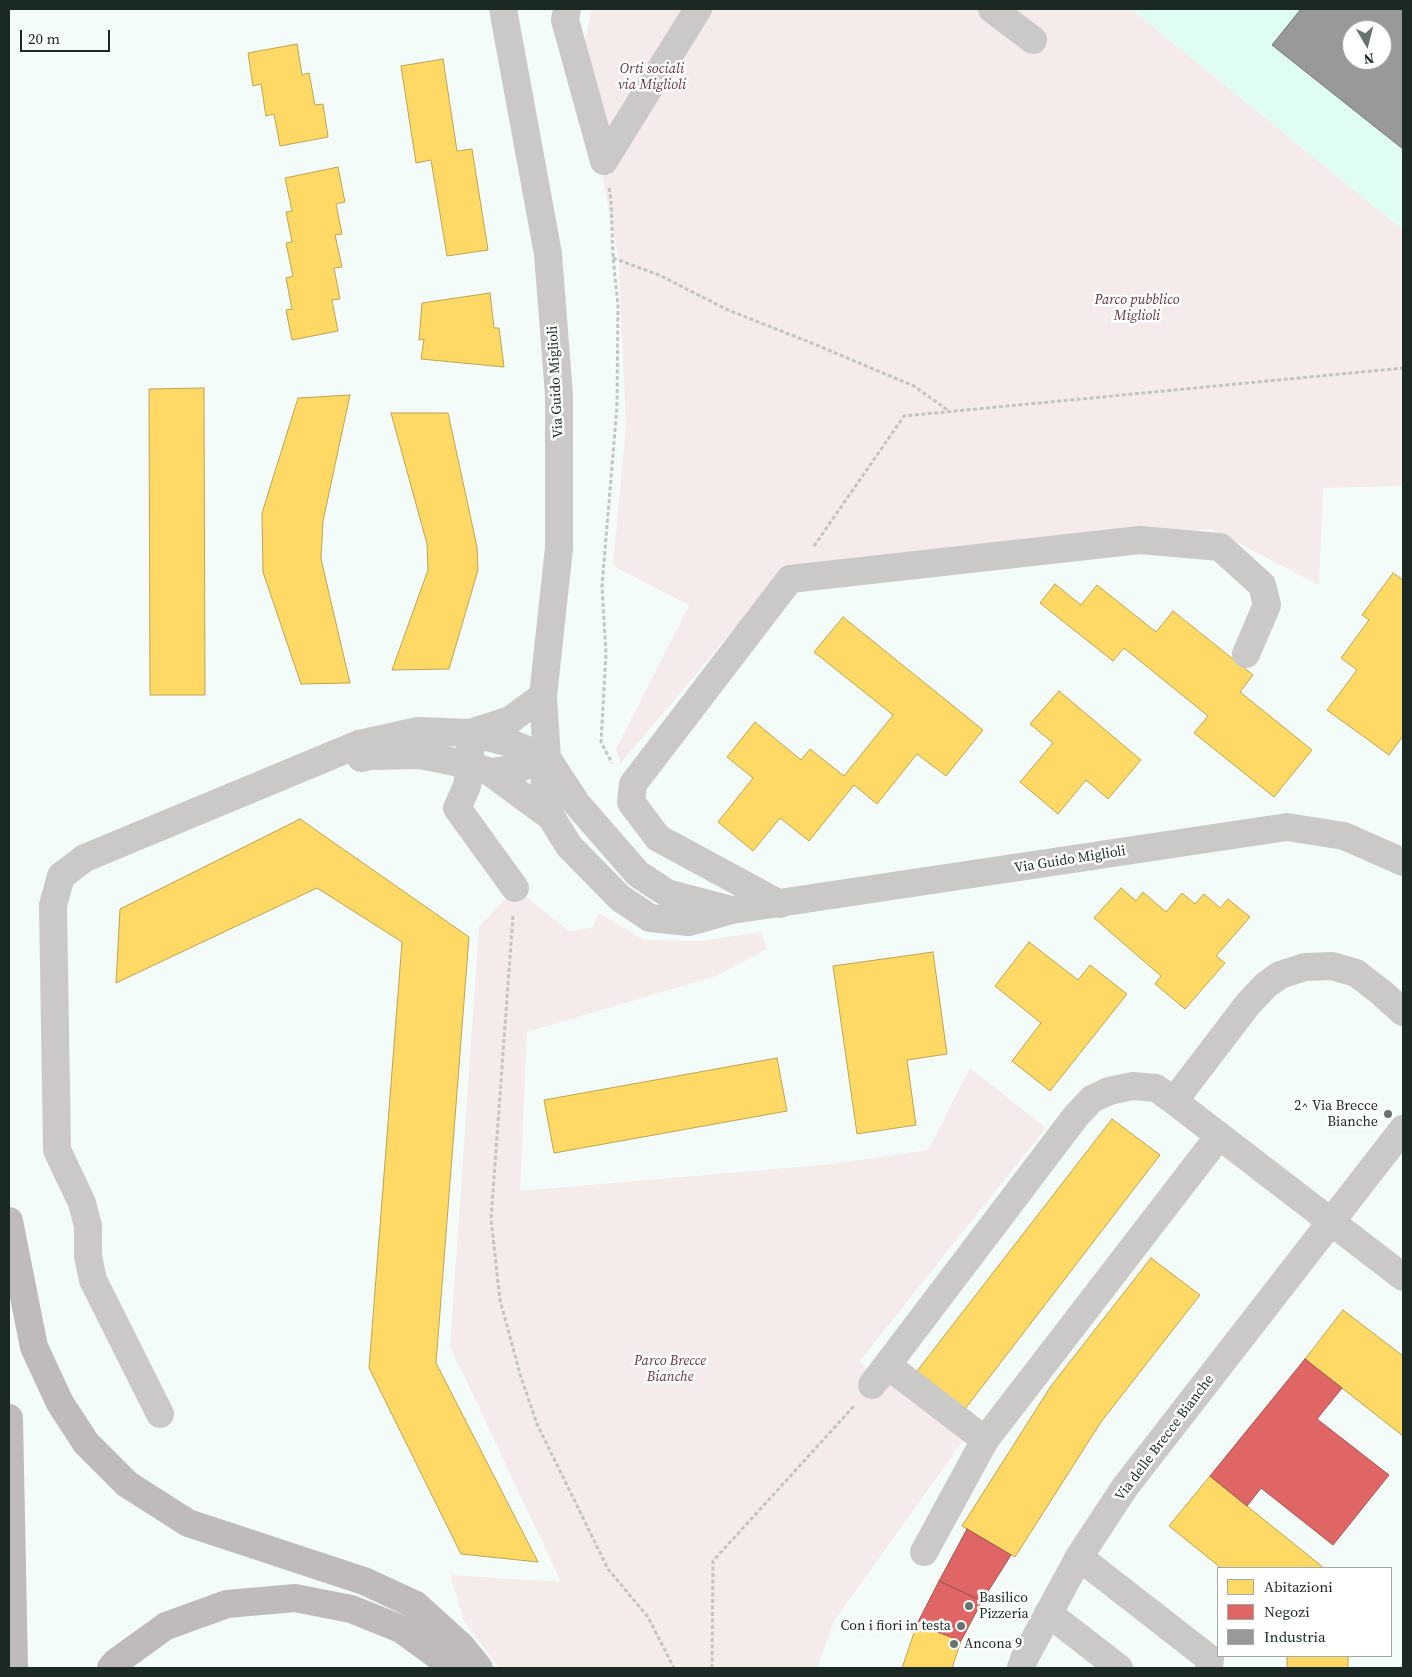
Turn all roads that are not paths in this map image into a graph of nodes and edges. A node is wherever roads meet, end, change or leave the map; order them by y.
1 (503, 9) edge
2 (567, 9) edge
3 (698, 9) edge
4 (992, 9) edge
5 (1033, 40) dead end
6 (1246, 654) dead end
7 (543, 696) junction
8 (470, 732) junction
9 (547, 758) junction
10 (480, 769) junction
11 (294, 772) junction
12 (551, 817) junction
13 (1403, 862) edge
14 (515, 888) road end
15 (780, 904) junction
16 (732, 910) junction
17 (1403, 1012) edge
18 (1174, 1101) junction
19 (1403, 1129) edge
20 (1219, 1136) junction
21 (9, 1221) edge
22 (1332, 1222) junction
23 (1403, 1277) edge
24 (160, 1414) dead end
25 (9, 1418) edge
26 (985, 1440) junction
27 (924, 1552) dead end
28 (1079, 1557) junction
29 (1048, 1613) junction
30 (401, 1629) junction
31 (14, 1668) edge
32 (111, 1668) edge
33 (427, 1668) edge
34 (449, 1668) edge
35 (479, 1668) edge
36 (1021, 1668) edge
37 (1119, 1668) edge
38 (1209, 1668) edge

1 - 7 street, Via Guido Miglioli
2 - 3 street
4 - 5 street
6 - 15 street
7 - 8 street
7 - 9 street, Via Guido Miglioli
8 - 9 street
8 - 10 street
8 - 11 street
9 - 10 street
9 - 12 street, Via Guido Miglioli
9 - 16 street, Via Guido Miglioli
10 - 11 street
10 - 12 street
10 - 14 street
11 - 24 street
12 - 16 street, Via Guido Miglioli
13 - 15 street, Via Guido Miglioli
15 - 16 street, Via Guido Miglioli
17 - 18 street
18 - 20 street
18 - 26 street
19 - 22 street, Via delle Brecce Bianche
20 - 22 street
20 - 26 street
21 - 35 highway
22 - 23 street
22 - 28 street, Via delle Brecce Bianche
25 - 31 highway
26 - 27 street
28 - 29 street, Via delle Brecce Bianche
28 - 38 street
29 - 36 street, Via delle Brecce Bianche
29 - 37 street
30 - 32 highway
30 - 33 highway
30 - 34 highway

